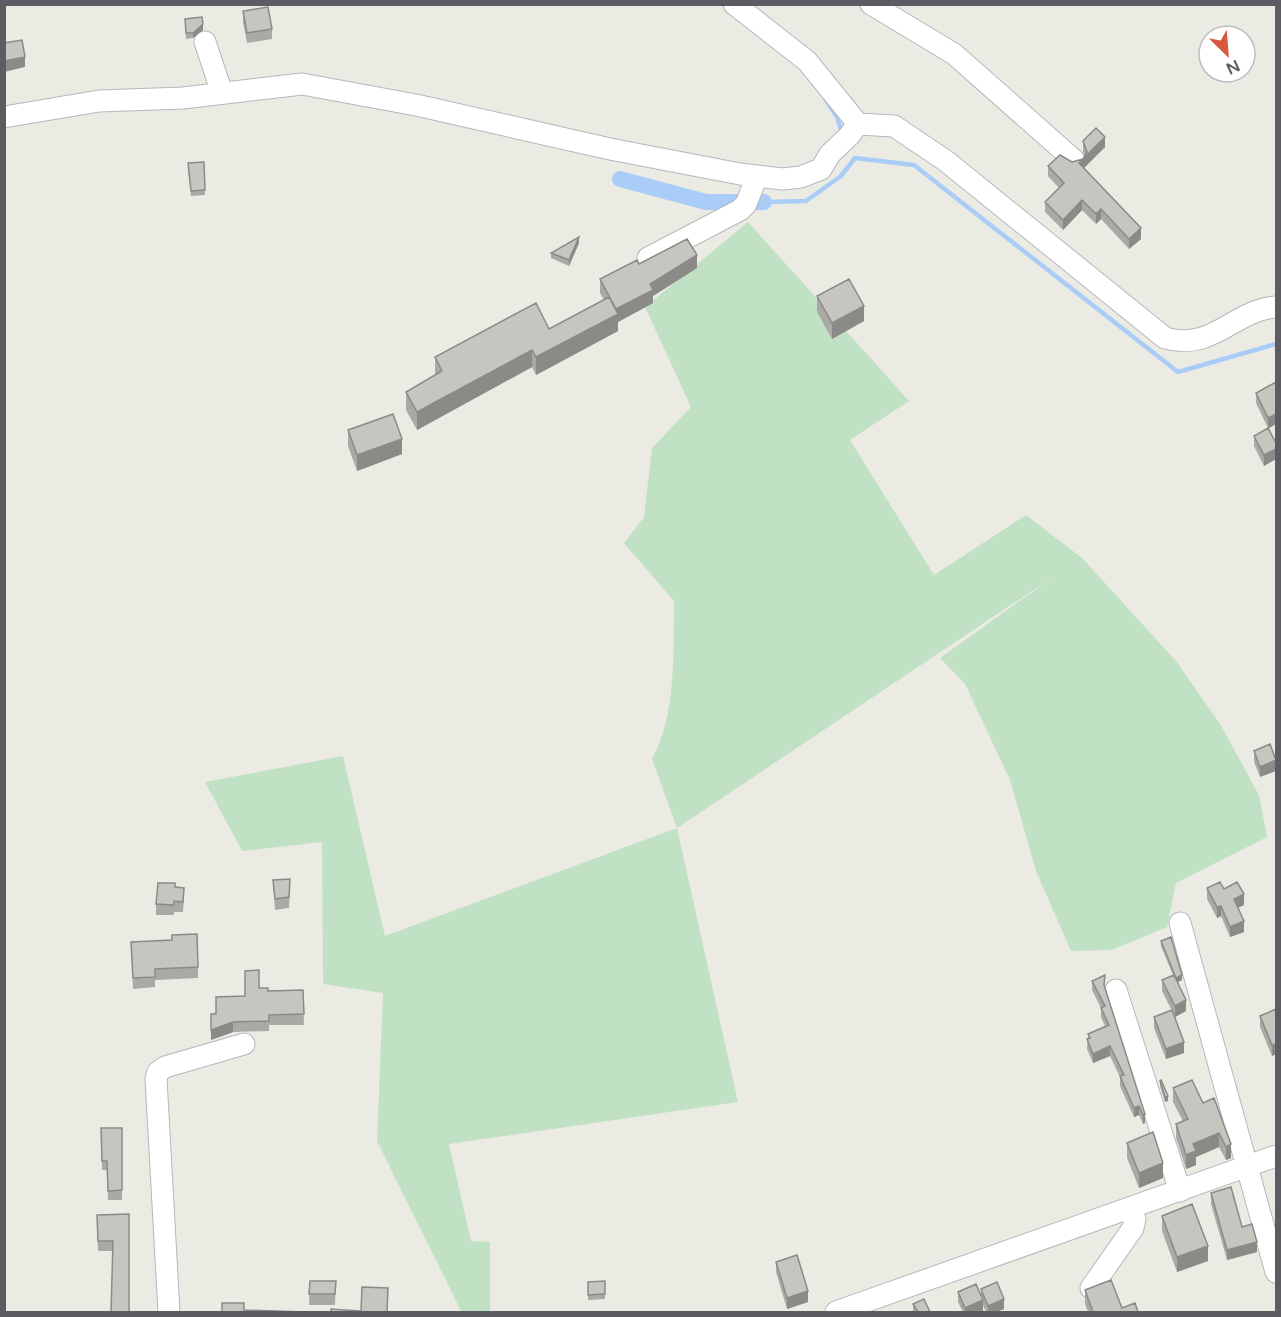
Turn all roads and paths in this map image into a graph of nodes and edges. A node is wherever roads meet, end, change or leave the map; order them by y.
1 (734, 4) edge
2 (871, 4) edge
3 (205, 42) dead end
4 (222, 93) junction
5 (4, 117) edge
6 (854, 130) junction
7 (1074, 160) edge
8 (756, 179) junction
9 (648, 258) edge
10 (1276, 307) edge
11 (1179, 923) dead end
12 (1116, 990) dead end
13 (244, 1044) dead end
14 (1276, 1156) edge
15 (1246, 1166) junction
16 (1180, 1191) junction
17 (1130, 1209) junction
18 (1276, 1272) edge
19 (1091, 1288) edge
20 (169, 1312) edge
21 (836, 1312) edge

1 - 6 street
2 - 7 street
3 - 4 street
4 - 5 street
4 - 8 street
6 - 8 street
6 - 10 street
8 - 9 street
11 - 15 street
12 - 16 street
13 - 20 street
14 - 15 street
15 - 16 street
15 - 18 street
16 - 17 street
17 - 19 street
17 - 21 street

